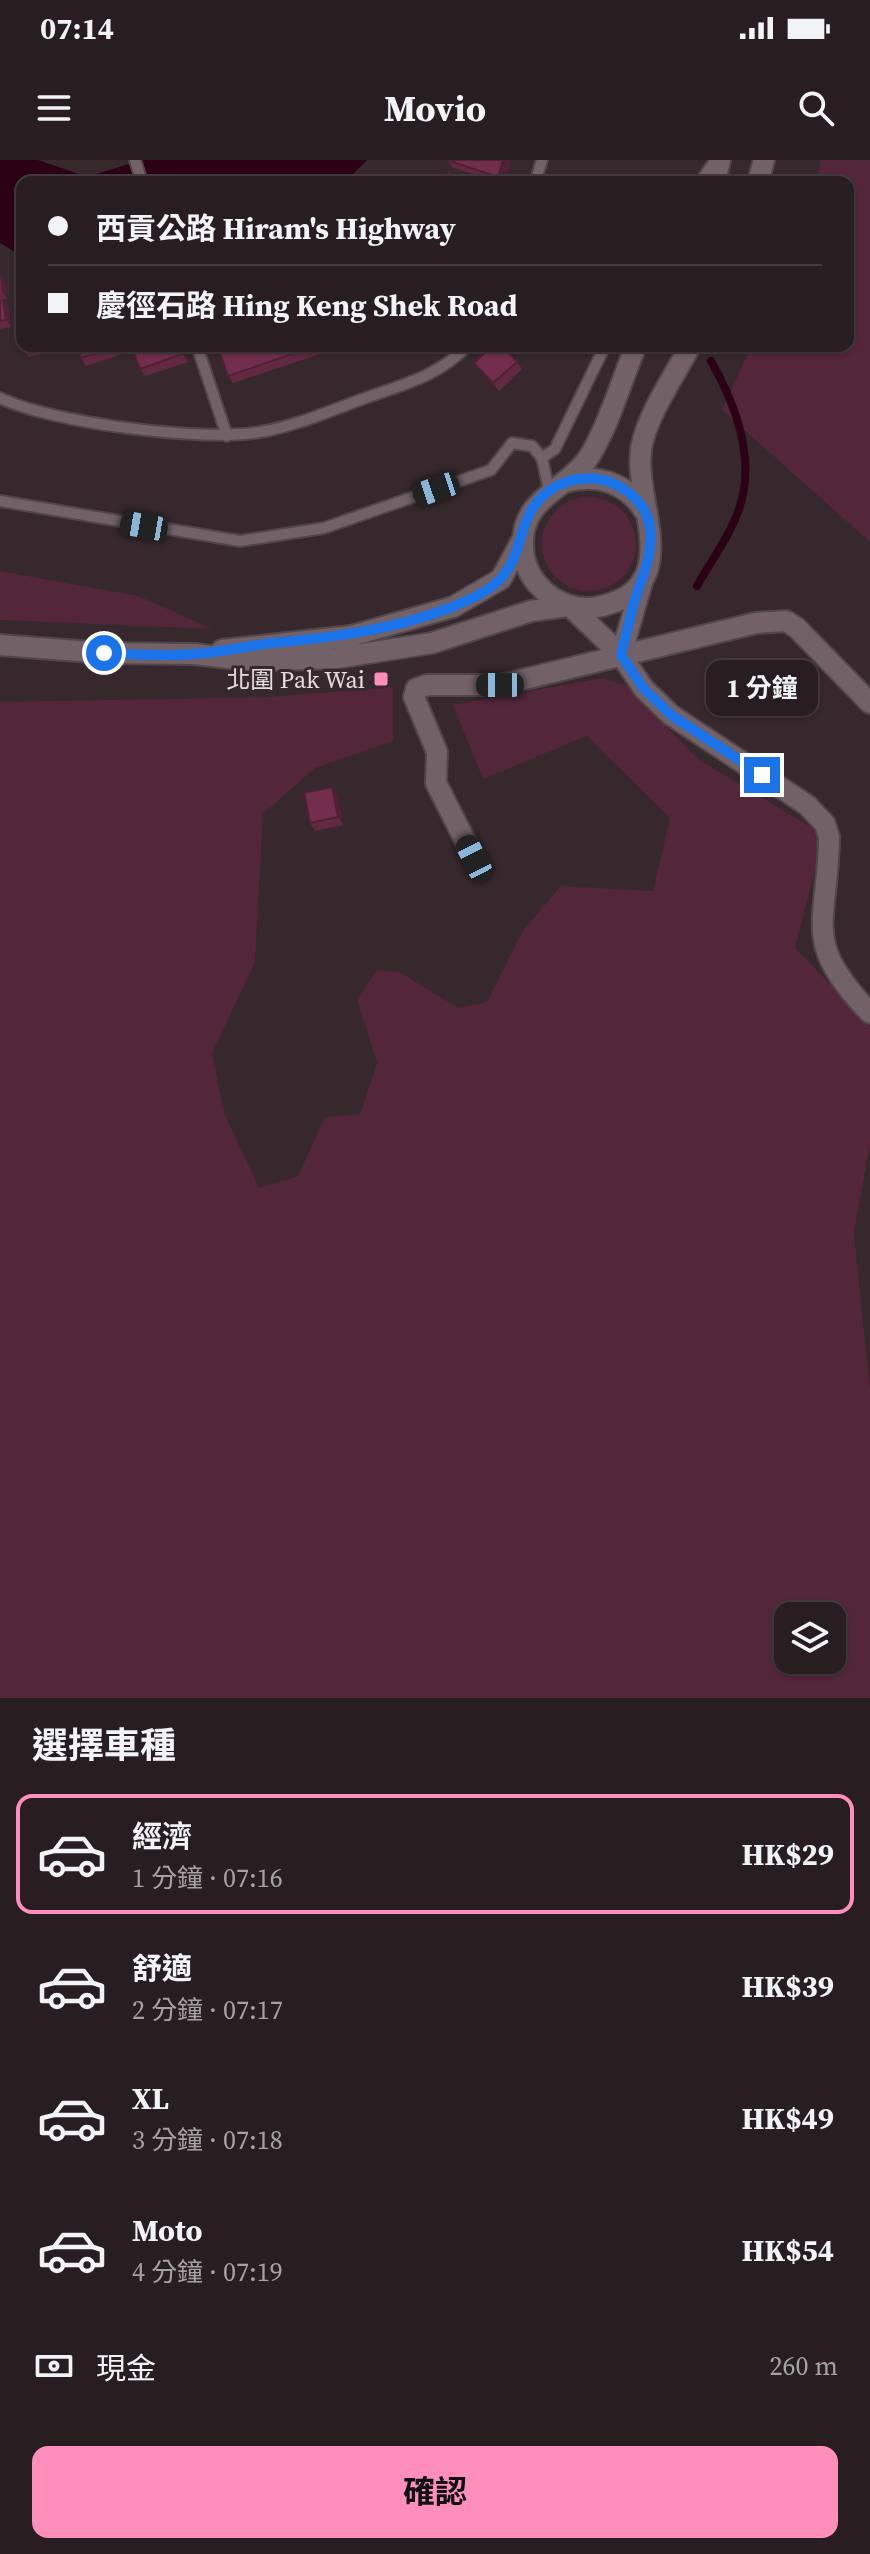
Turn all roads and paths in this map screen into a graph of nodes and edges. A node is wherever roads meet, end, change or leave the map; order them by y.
1 (718, 160) edge
2 (705, 176) edge
3 (199, 352) edge
4 (460, 352) edge
5 (602, 352) edge
6 (634, 352) edge
7 (687, 352) edge
8 (0, 398) edge
9 (227, 436) junction
10 (542, 458) junction
11 (555, 487) junction
12 (0, 501) edge
13 (648, 517) junction
14 (522, 540) junction
15 (645, 574) junction
16 (570, 606) junction
17 (0, 645) edge
18 (194, 654) junction
19 (621, 655) junction
20 (870, 703) edge
21 (474, 858) dead end
22 (870, 1013) edge

1 - 2 lane
3 - 9 lane
4 - 9 lane
5 - 10 lane
6 - 11 main road
7 - 13 main road
8 - 9 lane
10 - 11 lane
10 - 12 lane
11 - 13 main road
11 - 14 main road
13 - 15 main road
14 - 16 main road
14 - 18 main road
15 - 16 main road
15 - 19 main road
16 - 18 main road
16 - 19 main road
17 - 18 main road
19 - 20 main road
19 - 21 main road
19 - 22 main road

